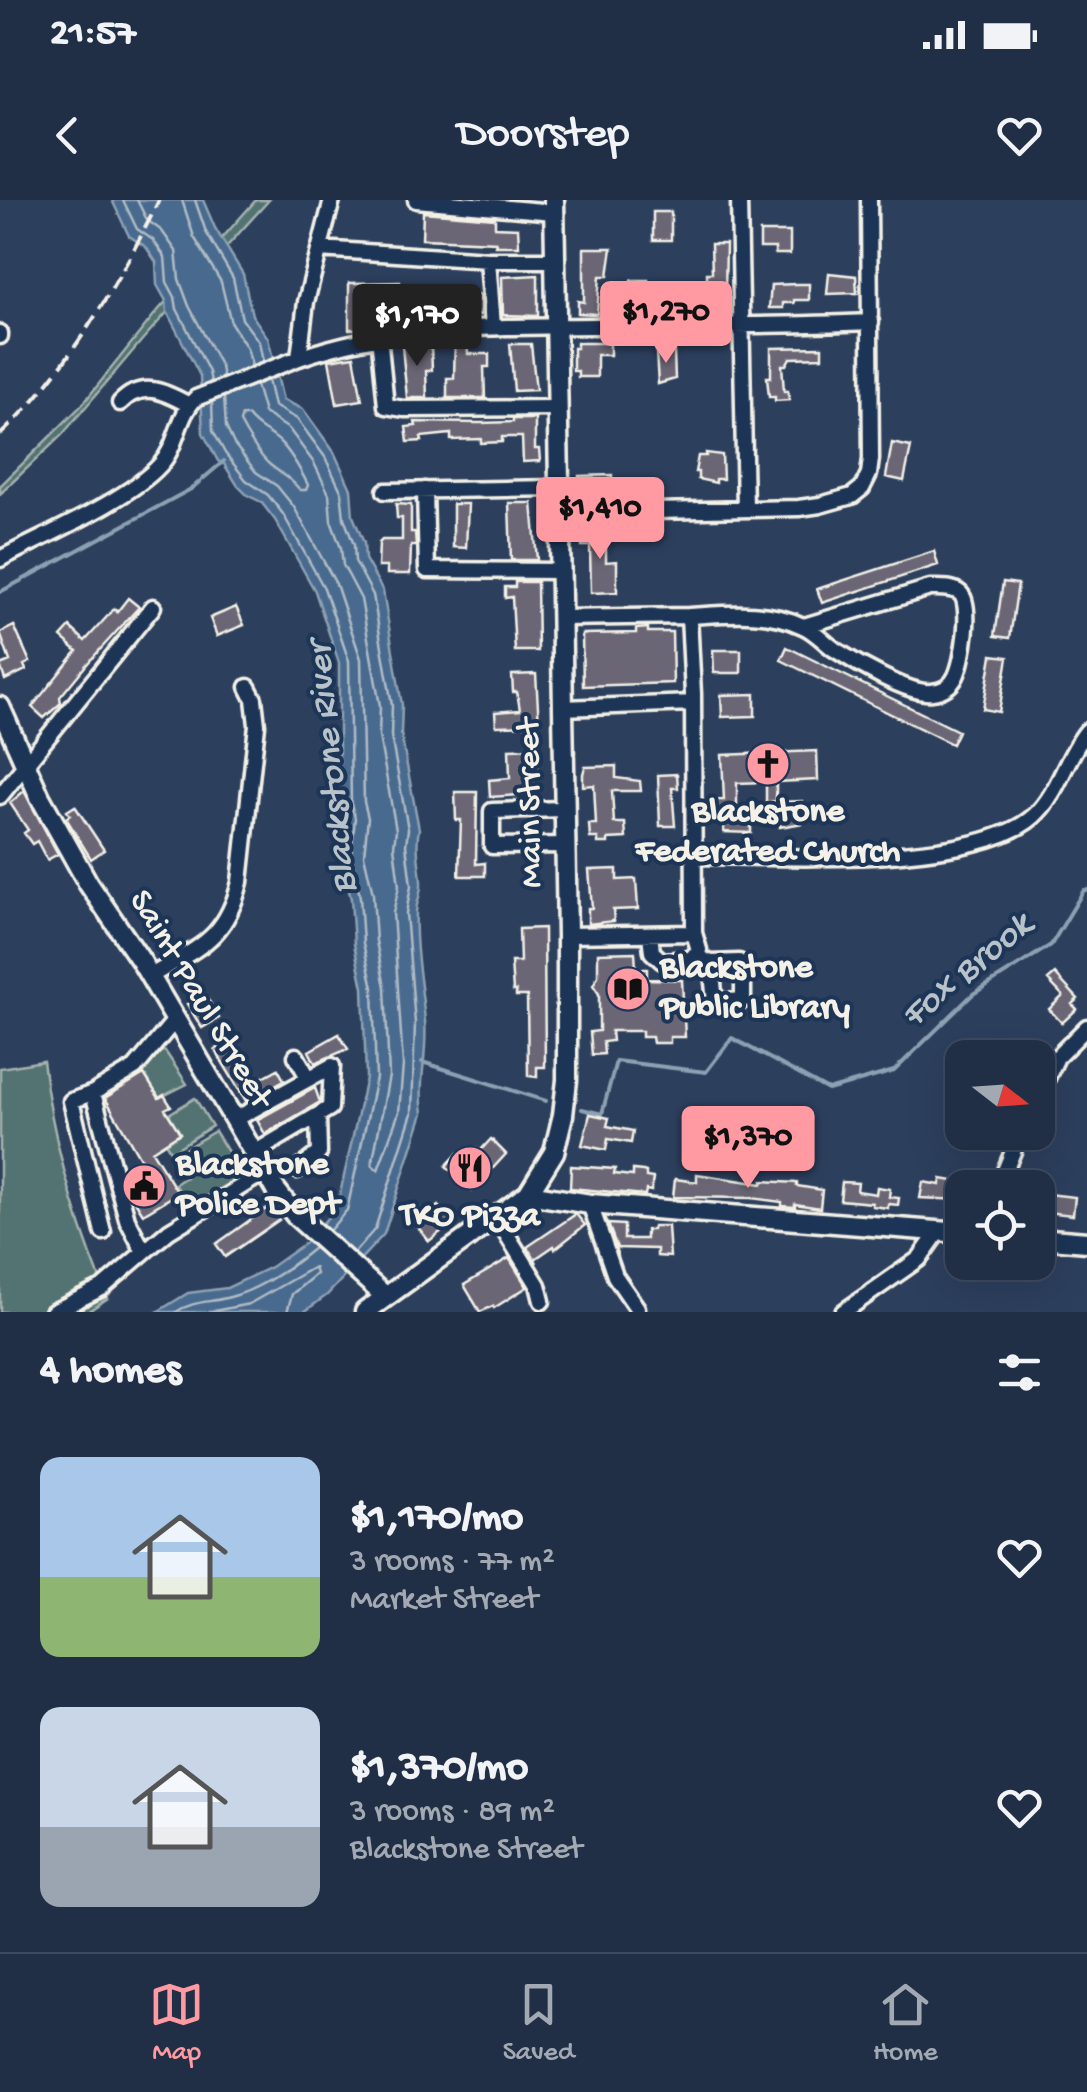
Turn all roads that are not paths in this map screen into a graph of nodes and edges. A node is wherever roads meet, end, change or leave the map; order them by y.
1 (332, 200) edge
2 (416, 200) edge
3 (739, 200) edge
4 (869, 200) edge
5 (554, 206) edge
6 (319, 249) junction
7 (488, 260) junction
8 (555, 260) junction
9 (870, 322) junction
10 (556, 326) junction
11 (741, 326) junction
12 (492, 327) junction
13 (380, 335) junction
14 (293, 360) junction
15 (192, 402) junction
16 (120, 403) dead end
17 (557, 408) junction
18 (558, 488) junction
19 (424, 490) junction
20 (385, 492) dead end
21 (745, 508) junction
22 (558, 513) junction
23 (0, 559) edge
24 (560, 572) junction
25 (153, 607) dead end
26 (689, 616) junction
27 (562, 618) junction
28 (804, 626) junction
29 (248, 686) dead end
30 (693, 703) junction
31 (0, 707) edge
32 (563, 708) junction
33 (1087, 731) edge
34 (25, 765) junction
35 (0, 796) edge
36 (564, 809) junction
37 (565, 845) junction
38 (695, 856) junction
39 (694, 933) junction
40 (650, 934) junction
41 (567, 935) junction
42 (696, 956) junction
43 (711, 963) dead end
44 (150, 976) junction
45 (175, 1020) junction
46 (1087, 1027) edge
47 (296, 1056) dead end
48 (1055, 1059) edge
49 (310, 1079) junction
50 (93, 1093) junction
51 (318, 1116) junction
52 (234, 1120) junction
53 (254, 1153) junction
54 (297, 1170) dead end
55 (265, 1172) junction
56 (117, 1182) junction
57 (93, 1188) junction
58 (528, 1194) junction
59 (590, 1204) junction
60 (496, 1216) junction
61 (103, 1232) dead end
62 (938, 1232) junction
63 (945, 1232) edge
64 (1055, 1239) edge
65 (1087, 1242) edge
66 (144, 1252) junction
67 (385, 1296) junction
68 (542, 1301) dead end
69 (637, 1308) dead end
70 (53, 1312) edge
71 (364, 1312) edge
72 (843, 1312) edge

1 - 6 street
2 - 5 street
3 - 11 street
4 - 9 street
5 - 8 main road, Main Street
6 - 7 street
6 - 14 street
7 - 8 street
7 - 12 street
8 - 10 main road, Main Street
9 - 11 street
9 - 21 street
10 - 11 street
10 - 12 street
10 - 17 main road, Main Street
11 - 21 street
12 - 13 street
13 - 14 street
13 - 17 street
14 - 15 street
15 - 16 street
15 - 23 street
17 - 18 main road, Main Street
18 - 19 street
18 - 22 main road, Main Street
19 - 20 street
19 - 24 street
21 - 22 street
22 - 24 main road, Main Street
24 - 27 main road, Main Street
25 - 34 street
26 - 27 street
26 - 28 street
26 - 30 street
27 - 32 main road, Main Street
28 - 28 street
29 - 44 street
30 - 32 street
30 - 38 street
31 - 34 main road, Saint Paul Street
32 - 36 main road, Main Street
33 - 38 street
34 - 35 street
34 - 44 main road, Saint Paul Street
36 - 37 main road, Main Street
36 - 37 street
37 - 41 main road, Main Street
38 - 39 street
39 - 40 street
39 - 42 street
40 - 41 street
40 - 42 street
41 - 58 main road, Main Street
42 - 43 street
44 - 45 main road, Saint Paul Street
45 - 50 street
45 - 52 main road, Saint Paul Street
46 - 48 street
47 - 49 street
49 - 51 street
49 - 52 street
50 - 56 street
50 - 57 street
51 - 53 street
51 - 54 street
52 - 53 main road, Saint Paul Street
53 - 55 main road, Saint Paul Street
55 - 66 street
55 - 67 main road, Saint Paul Street
56 - 57 street
56 - 66 street
57 - 61 street
58 - 59 main road
58 - 60 main road, Main Street
59 - 62 main road
59 - 69 street
60 - 67 main road, Main Street
60 - 68 street
62 - 63 main road
62 - 72 street
64 - 65 main road
66 - 70 street
67 - 71 main road, Main Street

